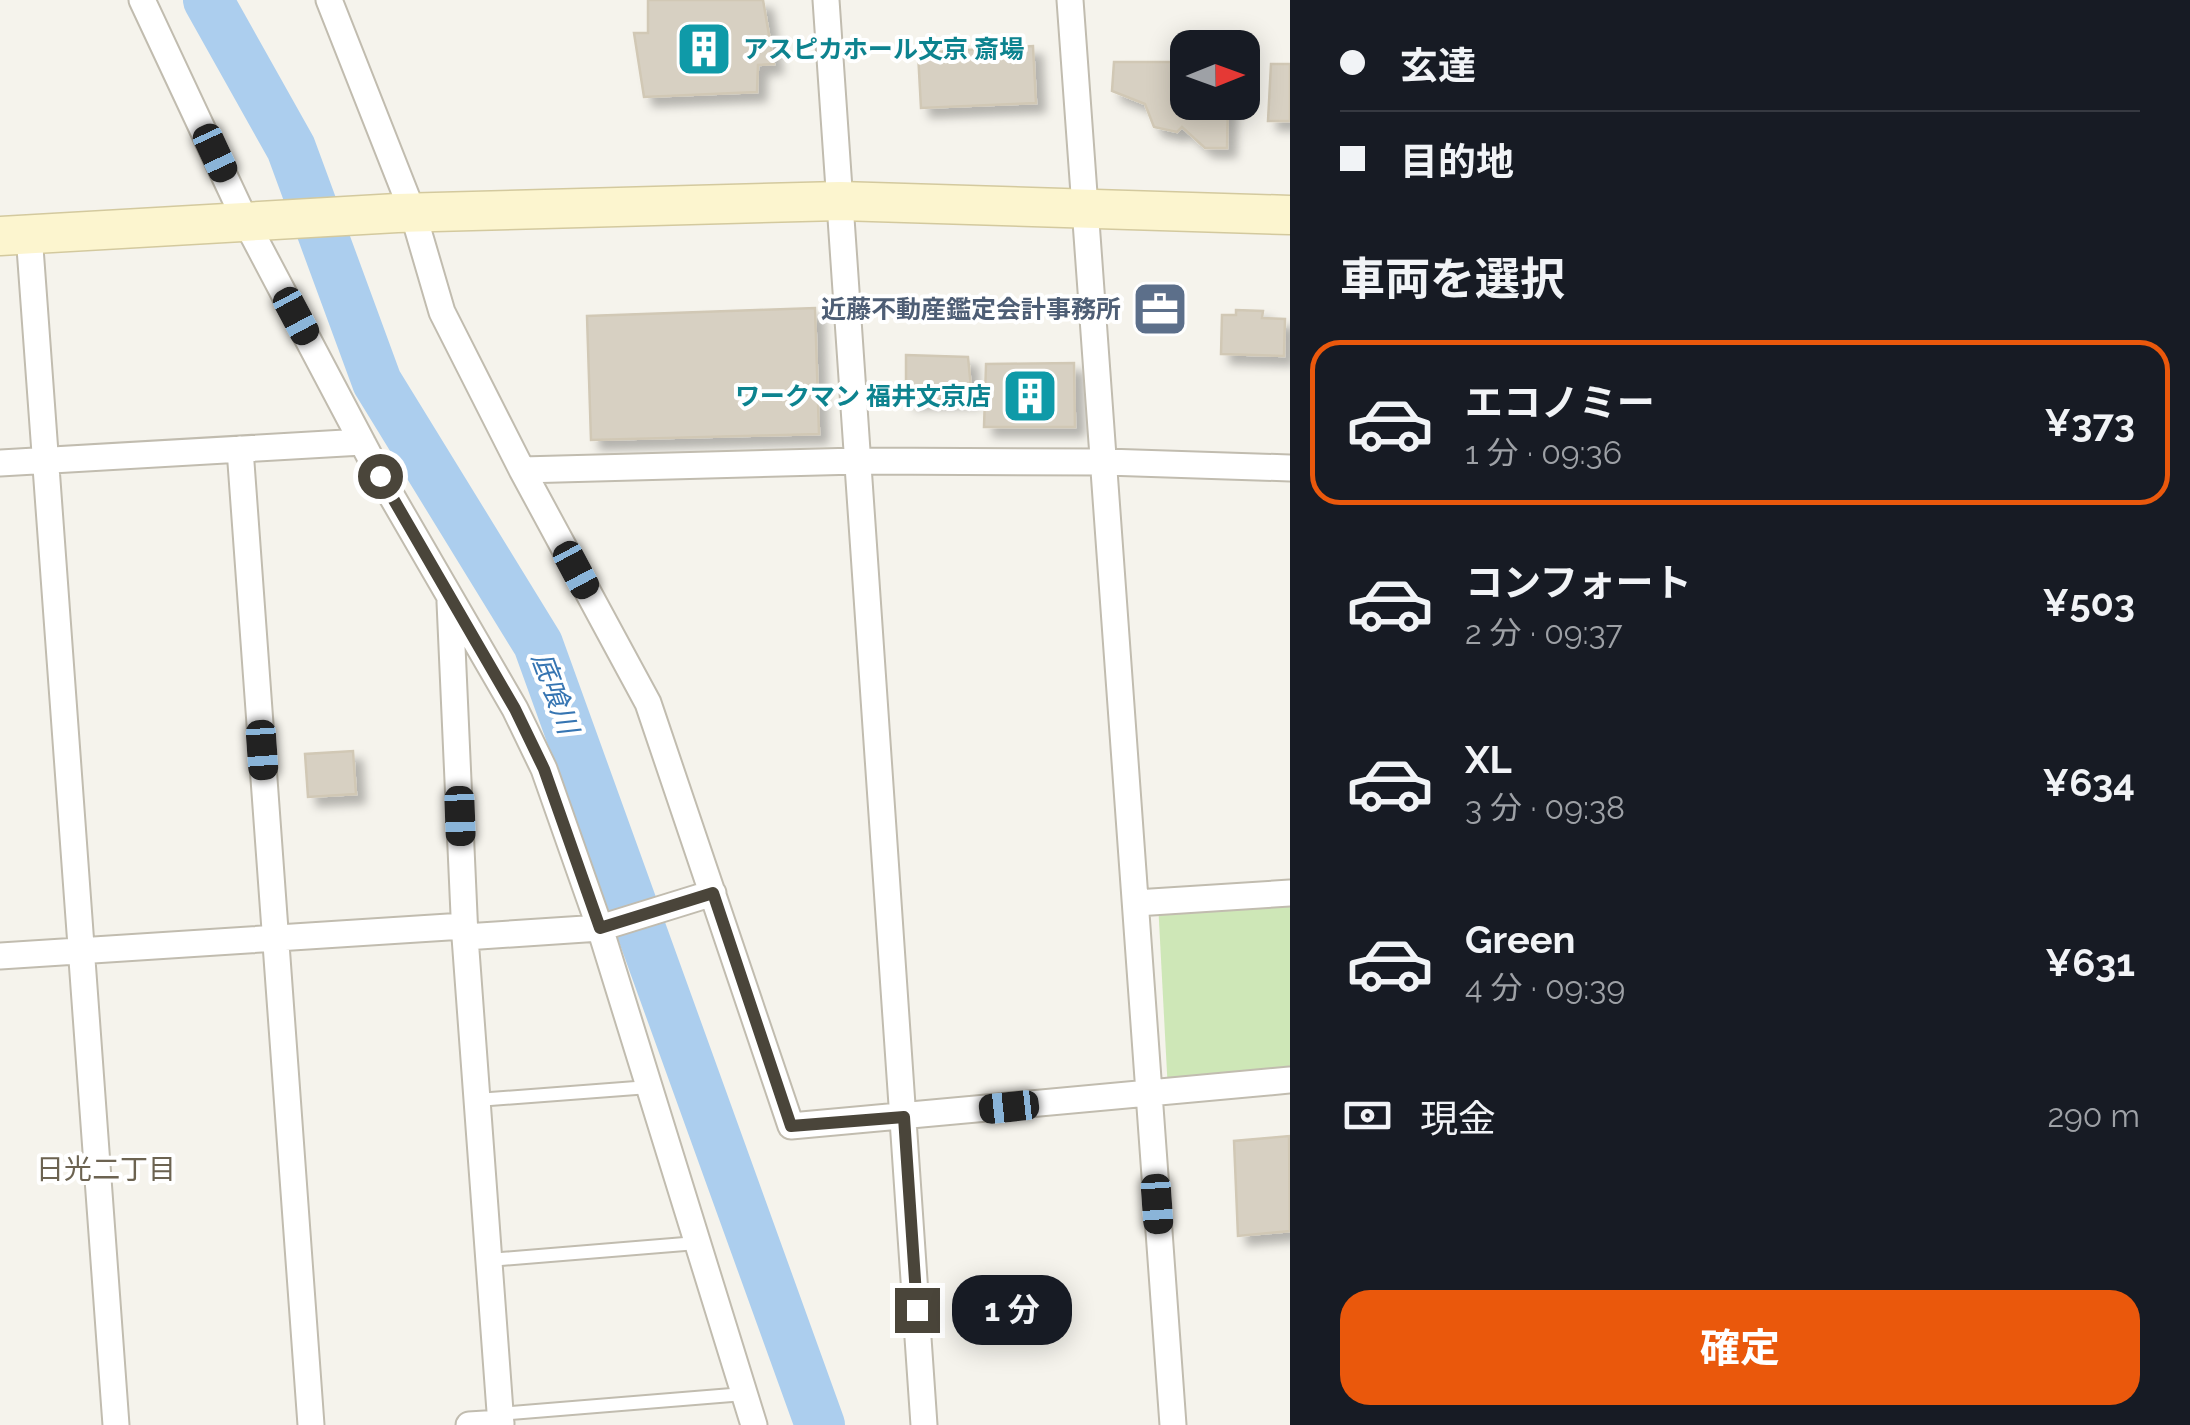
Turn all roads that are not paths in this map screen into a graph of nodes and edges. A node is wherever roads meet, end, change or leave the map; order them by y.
1 (142, 0) edge
2 (329, 0) edge
3 (826, 0) edge
4 (1070, 0) edge
5 (840, 201) junction
6 (1086, 208) junction
7 (405, 213) junction
8 (1290, 216) edge
9 (259, 221) junction
10 (14, 235) edge
11 (362, 442) junction
12 (240, 449) junction
13 (46, 460) junction
14 (858, 461) junction
15 (1106, 462) junction
16 (0, 463) edge
17 (1290, 468) edge
18 (522, 470) junction
19 (450, 597) junction
20 (1290, 893) edge
21 (705, 896) junction
22 (1136, 903) junction
23 (606, 926) junction
24 (465, 931) junction
25 (275, 938) junction
26 (81, 951) junction
27 (0, 956) edge
28 (1290, 1080) edge
29 (649, 1086) junction
30 (1150, 1093) junction
31 (477, 1100) junction
32 (904, 1117) junction
33 (698, 1244) junction
34 (489, 1260) junction
35 (744, 1394) junction
36 (500, 1421) edge
37 (116, 1425) edge
38 (311, 1425) edge
39 (469, 1425) edge
40 (754, 1425) edge
41 (924, 1425) edge
42 (1172, 1425) edge

1 - 9 street
2 - 7 street
3 - 5 street
4 - 6 street
5 - 6 street
5 - 7 street
5 - 14 street
6 - 8 street
6 - 15 street
7 - 9 street
7 - 18 street
9 - 10 street
9 - 11 street
10 - 13 street
11 - 12 street
11 - 19 street
12 - 13 street
12 - 25 street
13 - 16 street
13 - 26 street
14 - 15 street
14 - 18 street
14 - 32 street
15 - 17 street
15 - 22 street
18 - 21 street
19 - 23 street
19 - 24 street
20 - 22 street
21 - 23 street
21 - 32 street
22 - 30 street
23 - 24 street
23 - 29 street
24 - 25 street
24 - 31 street
25 - 26 street
25 - 38 street
26 - 27 street
26 - 37 street
28 - 30 street
29 - 31 lane
29 - 33 street
30 - 32 street
30 - 42 street
31 - 34 street
32 - 41 street
33 - 34 lane
33 - 35 street
34 - 36 street
35 - 36 lane
35 - 40 street
36 - 39 street

